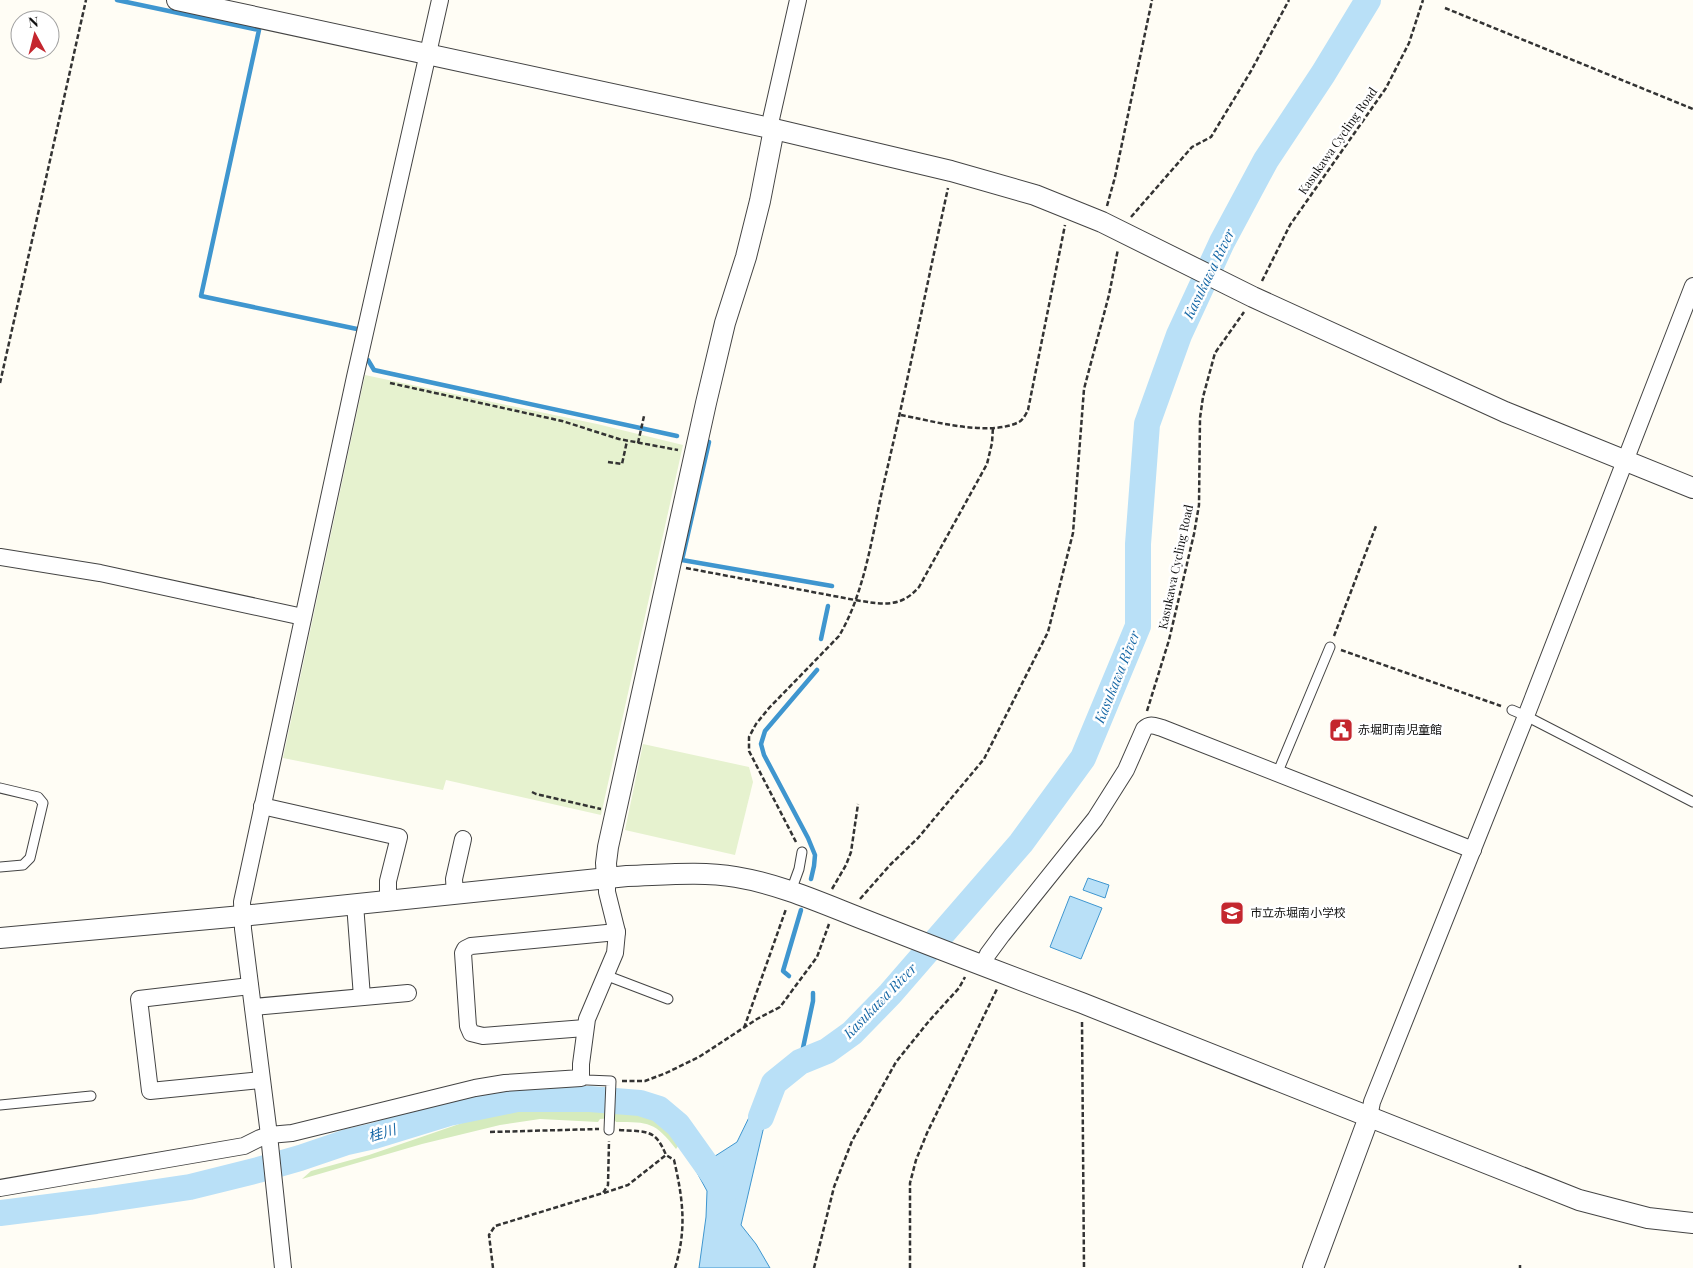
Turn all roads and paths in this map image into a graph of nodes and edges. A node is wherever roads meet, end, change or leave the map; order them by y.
1 (86, 0) edge
2 (177, 0) edge
3 (440, 0) edge
4 (798, 0) edge
5 (1152, 0) edge
6 (1289, 0) edge
7 (1423, 0) edge
8 (215, 4) edge
9 (1445, 8) dead end
10 (429, 54) junction
11 (1693, 109) edge
12 (772, 128) junction
13 (951, 171) junction
14 (1068, 208) junction
15 (1102, 222) junction
16 (1125, 234) junction
17 (1693, 286) edge
18 (1252, 296) junction
19 (0, 383) edge
20 (390, 383) dead end
21 (900, 415) junction
22 (644, 416) dead end
23 (993, 427) junction
24 (627, 441) junction
25 (638, 443) junction
26 (682, 451) dead end
27 (1624, 461) junction
28 (608, 462) dead end
29 (1693, 488) edge
30 (1376, 526) dead end
31 (0, 557) edge
32 (670, 565) junction
33 (855, 600) junction
34 (303, 617) junction
35 (1330, 647) junction
36 (1519, 713) junction
37 (1146, 714) dead end
38 (1277, 774) junction
39 (0, 788) edge
40 (532, 792) dead end
41 (1693, 802) edge
42 (858, 804) dead end
43 (262, 806) junction
44 (607, 809) dead end
45 (463, 839) dead end
46 (1473, 850) junction
47 (802, 852) joint
48 (0, 867) edge
49 (607, 878) junction
50 (791, 891) junction
51 (455, 894) junction
52 (388, 901) junction
53 (355, 904) junction
54 (840, 910) junction
55 (242, 916) junction
56 (617, 932) junction
57 (0, 938) edge
58 (972, 966) junction
59 (1004, 974) junction
60 (605, 975) junction
61 (250, 986) junction
62 (408, 993) dead end
63 (362, 997) junction
64 (668, 999) dead end
65 (1082, 1003) junction
66 (253, 1007) junction
67 (585, 1028) junction
68 (743, 1030) junction
69 (581, 1078) junction
70 (261, 1080) junction
71 (610, 1083) junction
72 (91, 1096) dead end
73 (0, 1104) edge
74 (1369, 1117) junction
75 (610, 1126) junction
76 (490, 1132) dead end
77 (269, 1138) junction
78 (666, 1155) junction
79 (0, 1188) edge
80 (603, 1193) junction
81 (1693, 1223) edge
82 (282, 1268) edge
83 (493, 1268) edge
84 (675, 1268) edge
85 (814, 1268) edge
86 (910, 1268) edge
87 (1084, 1268) edge
88 (1313, 1268) edge

1 - 19 path
2 - 8 street
3 - 10 street
4 - 12 street
5 - 15 path
6 - 16 path
7 - 18 path, Kasukawa Cycling Road
8 - 10 street
9 - 11 path
10 - 12 street
10 - 34 street
12 - 13 street
12 - 32 street
13 - 14 street
13 - 21 path
14 - 15 street
14 - 23 path
15 - 16 street
16 - 18 street
16 - 54 path
17 - 27 street
18 - 27 street
18 - 37 path, Kasukawa Cycling Road
20 - 24 path
21 - 23 path
21 - 33 path
22 - 25 path
23 - 33 path
24 - 25 path
24 - 28 path
25 - 26 path
27 - 29 street
27 - 36 street
30 - 35 path
31 - 34 street
32 - 33 path
32 - 49 street
33 - 47 path
34 - 43 street
35 - 36 path
35 - 38 lane
36 - 41 lane
36 - 46 street
38 - 46 street
38 - 58 street
39 - 48 lane
40 - 44 path
42 - 54 path
43 - 52 street
43 - 55 street
45 - 51 street
46 - 74 street
47 - 50 lane
49 - 50 street
49 - 51 street
49 - 56 street
50 - 54 street
50 - 68 path
51 - 52 street
52 - 53 street
53 - 55 street
53 - 63 street
54 - 58 street
54 - 68 path
55 - 57 street
55 - 61 street
56 - 60 street
56 - 67 street
58 - 59 street
58 - 85 path
59 - 65 street
59 - 86 path
60 - 64 lane
60 - 67 street
61 - 66 street
61 - 70 street
62 - 63 street
63 - 66 street
65 - 74 street
65 - 87 path
66 - 70 street
67 - 69 street
68 - 71 path
69 - 71 lane
69 - 77 street
70 - 77 street
71 - 75 lane
72 - 73 lane
74 - 81 street
74 - 88 street
75 - 76 path
75 - 78 path
75 - 80 path
77 - 79 street
77 - 82 street
78 - 80 path
78 - 84 path
80 - 83 path

